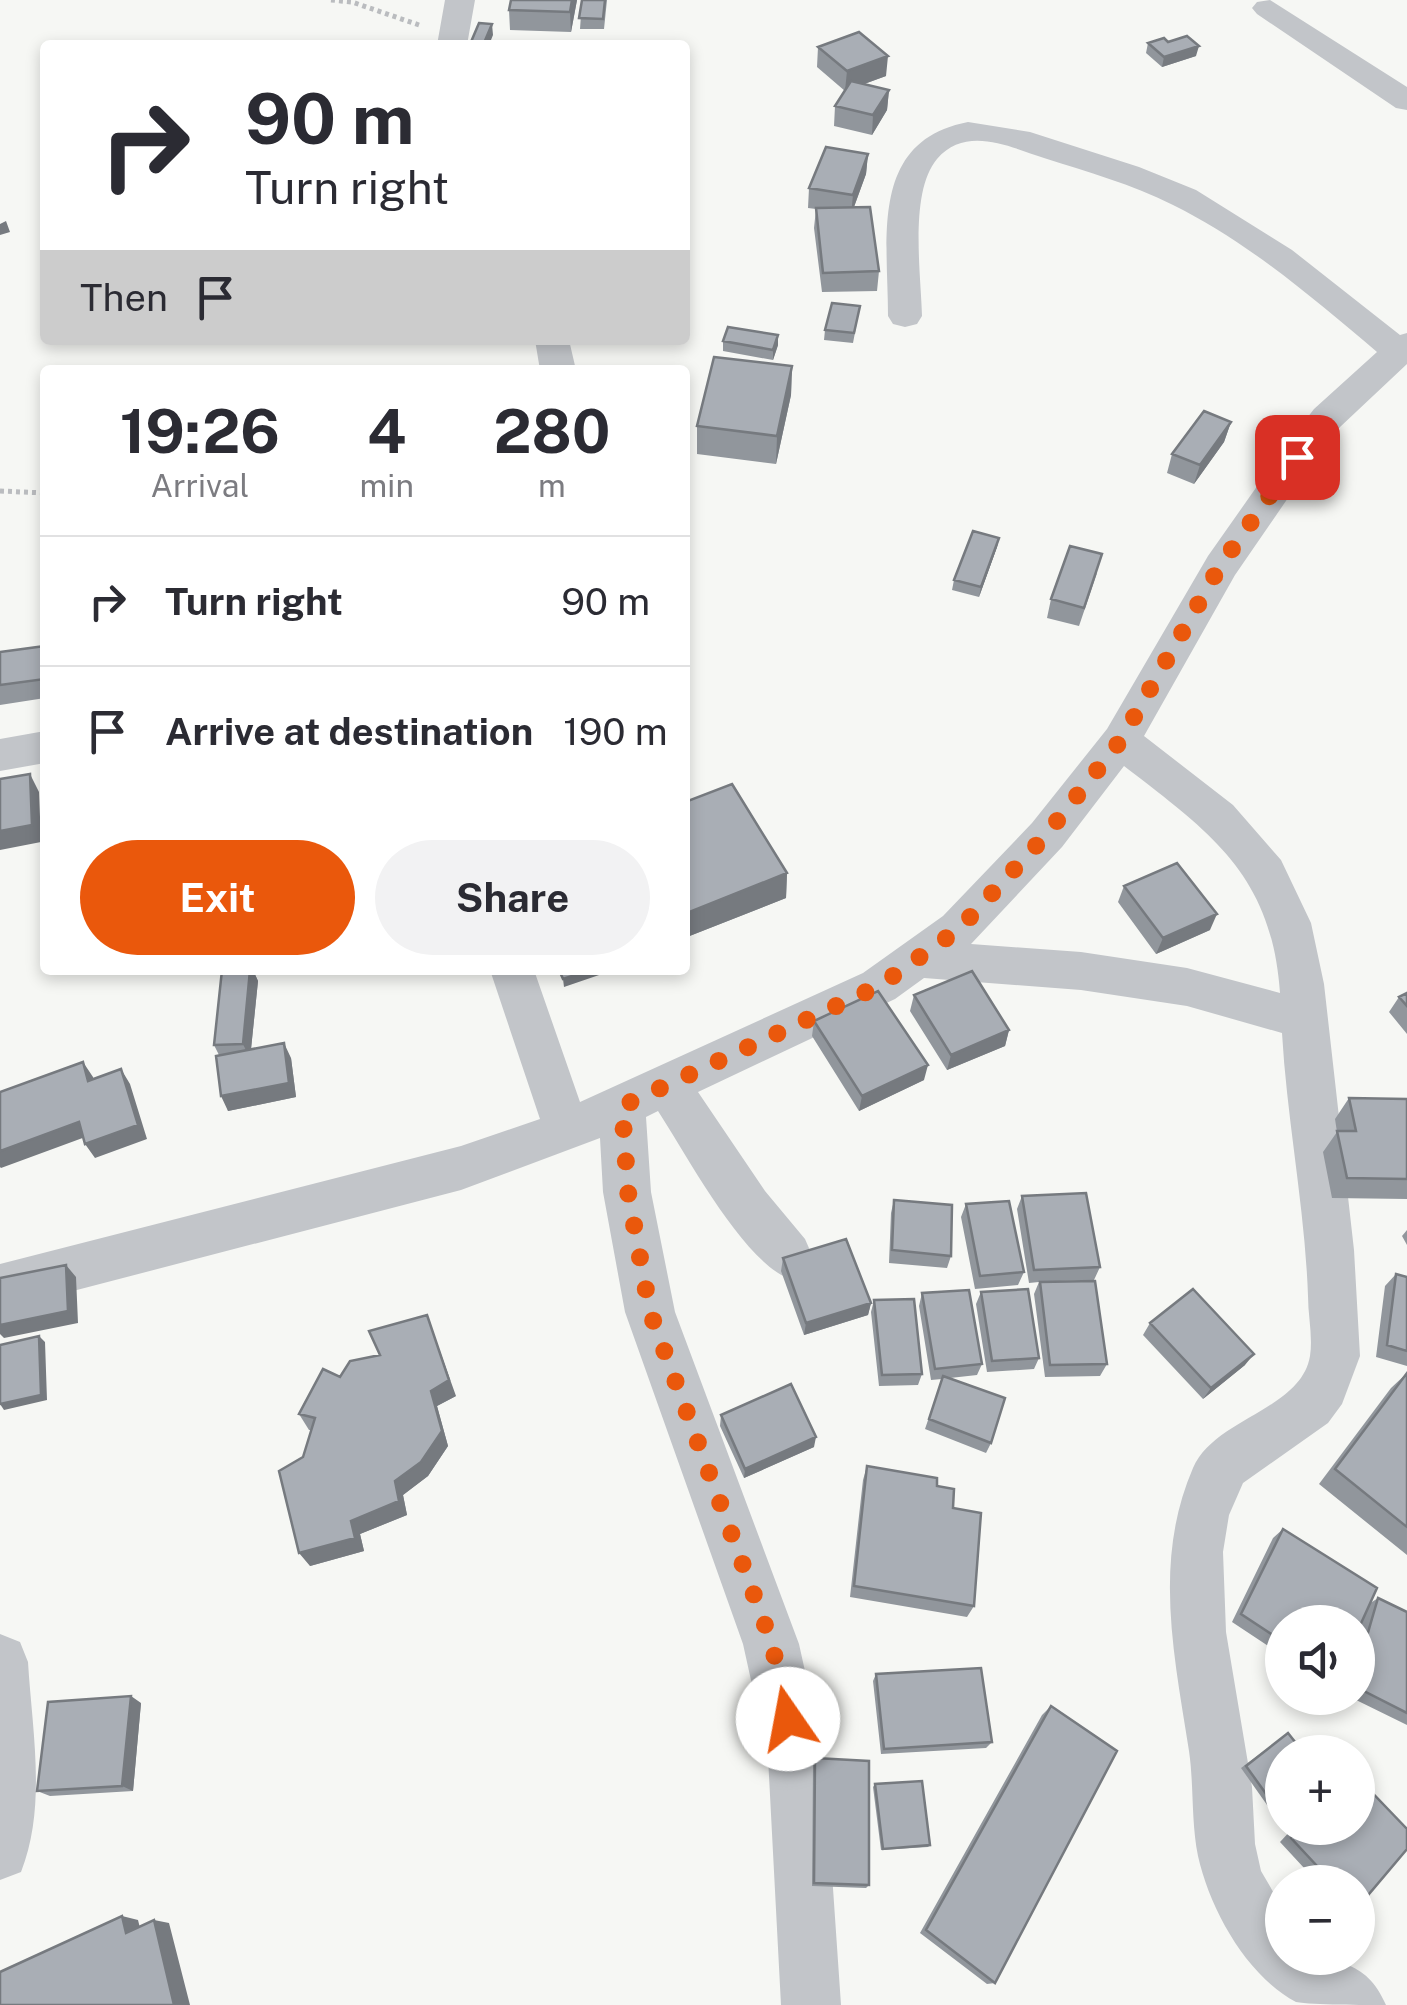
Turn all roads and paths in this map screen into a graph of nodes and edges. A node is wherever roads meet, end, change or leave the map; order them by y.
1 (331, 0) edge
2 (460, 0) edge
3 (1268, 8) dead end
4 (448, 40) edge
5 (452, 40) edge
6 (1407, 101) edge
7 (905, 316) dead end
8 (1401, 347) edge
9 (0, 491) edge
10 (40, 493) edge
11 (1121, 740) junction
12 (40, 748) edge
13 (1, 755) edge
14 (918, 959) junction
15 (514, 975) edge
16 (1304, 1019) junction
17 (644, 1095) junction
18 (567, 1131) junction
19 (788, 1255) edge
20 (0, 1286) edge
21 (0, 1662) edge
22 (0, 1851) edge
23 (1265, 1933) edge
24 (1308, 1975) edge
25 (811, 2005) edge
26 (1356, 2005) edge

1 - 4 path
2 - 5 street
3 - 6 street
7 - 8 street
8 - 11 street
9 - 10 path
11 - 14 street
11 - 16 street
12 - 13 street
14 - 16 street
14 - 17 street
15 - 18 street
16 - 23 street
17 - 18 street
17 - 19 street
17 - 25 street
18 - 20 street
21 - 22 street
24 - 26 street

